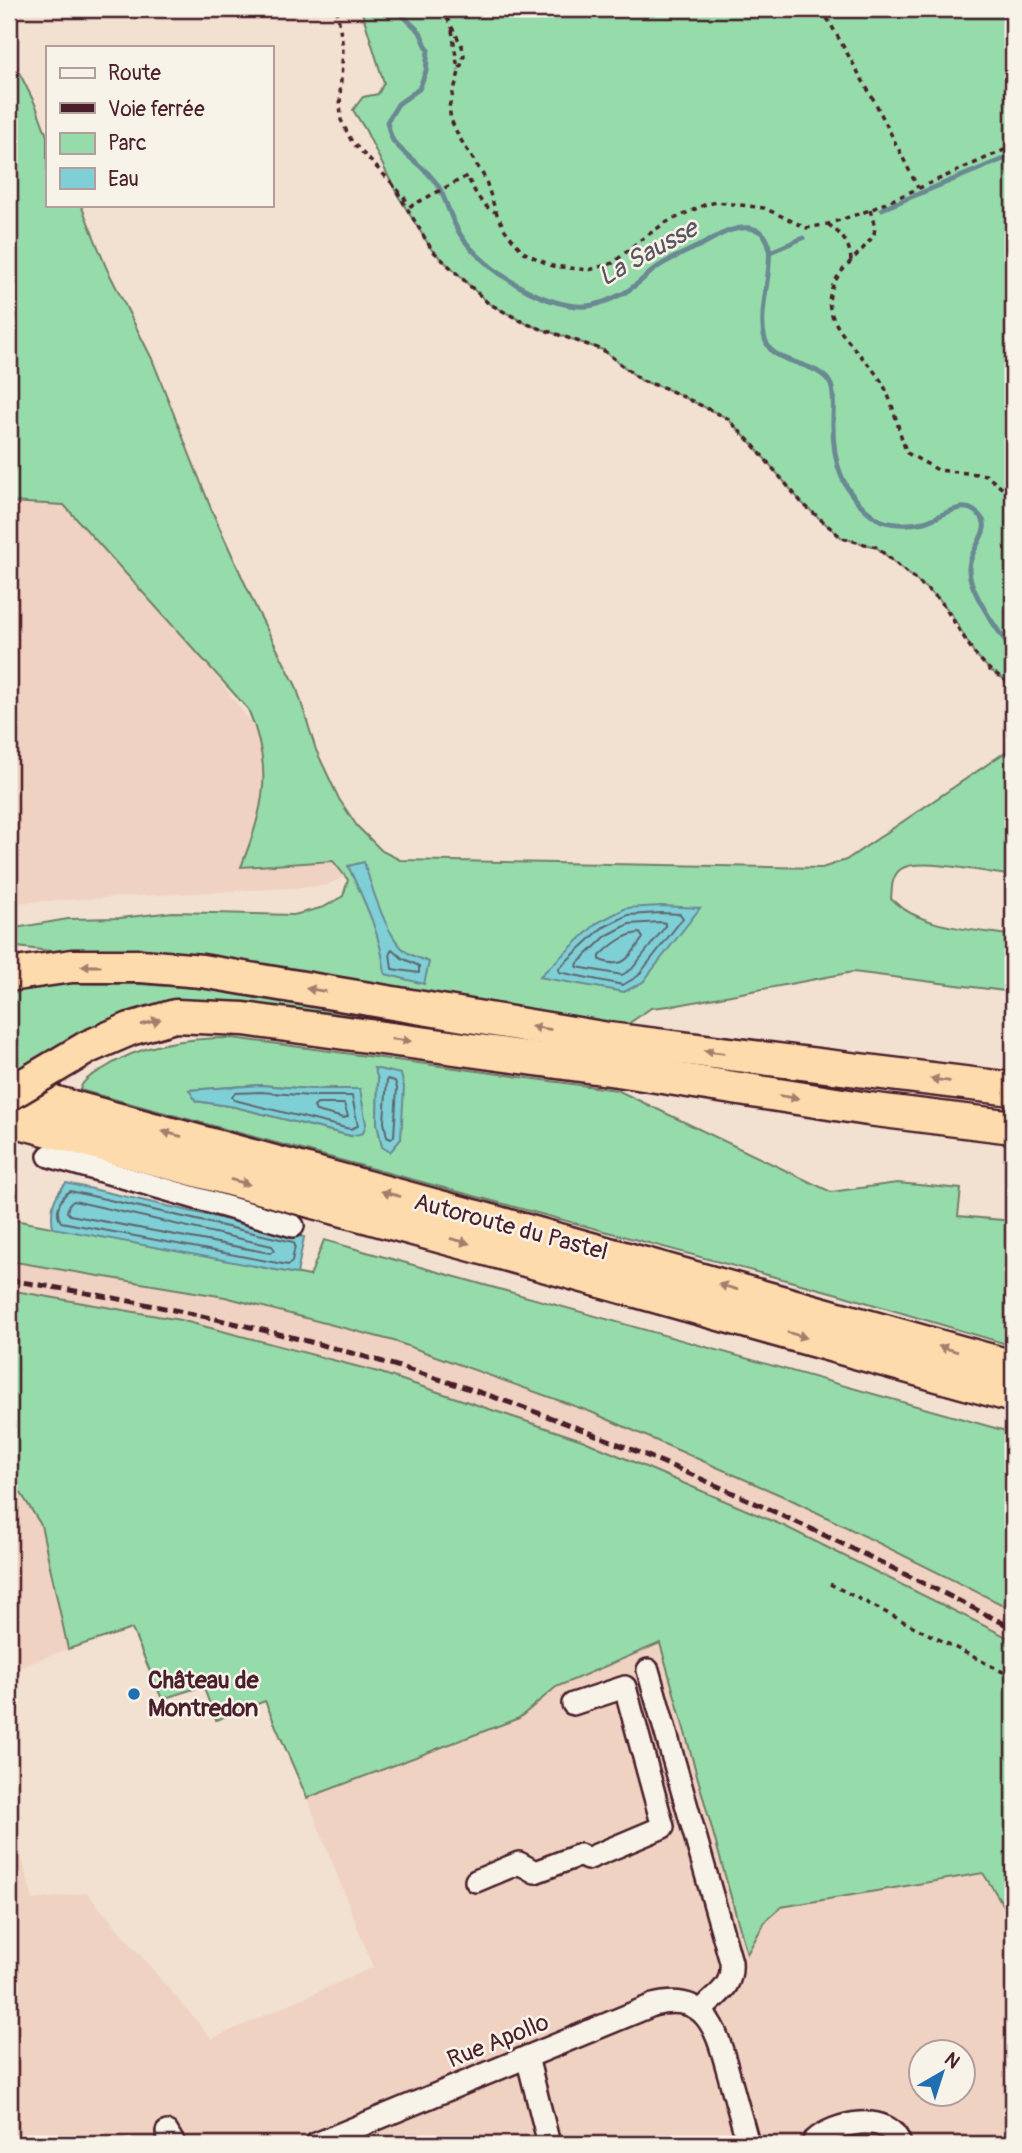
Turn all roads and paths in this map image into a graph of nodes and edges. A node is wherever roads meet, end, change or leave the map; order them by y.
1 (337, 9) edge
2 (442, 9) edge
3 (822, 9) edge
4 (452, 28) junction
5 (458, 73) junction
6 (1013, 146) edge
7 (391, 183) junction
8 (918, 188) junction
9 (870, 210) junction
10 (496, 212) junction
11 (828, 224) junction
12 (851, 261) junction
13 (1013, 502) edge
14 (1013, 685) edge
15 (9, 975) edge
16 (1013, 1090) edge
17 (9, 1092) edge
18 (9, 1119) edge
19 (1013, 1127) edge
20 (87, 1141) junction
21 (293, 1226) dead end
22 (1013, 1367) edge
23 (1013, 1396) edge
24 (830, 1584) dead end
25 (648, 1670) dead end
26 (1013, 1677) edge
27 (573, 1704) dead end
28 (690, 1817) junction
29 (663, 1827) junction
30 (476, 1881) dead end
31 (701, 2011) junction
32 (527, 2057) junction
33 (317, 2144) edge
34 (549, 2144) edge
35 (748, 2144) edge
36 (814, 2144) edge
37 (900, 2144) edge

1 - 7 path
2 - 4 path
3 - 8 path
4 - 5 path
4 - 5 path
5 - 10 path
6 - 8 path
7 - 10 path
7 - 14 path
8 - 9 path
9 - 11 path
9 - 12 path
10 - 11 path
11 - 12 path
12 - 13 path
16 -> 15 highway
17 -> 19 highway, bridge
22 -> 17 highway, Autoroute du Pastel
18 - 20 highway, Autoroute du Pastel
20 - 21 street
20 -> 23 highway, Autoroute du Pastel
24 - 26 path
25 - 28 street
27 - 29 street
28 - 29 street
28 - 31 street
29 - 30 street
31 - 32 street, Rue Apollo
31 - 35 street
32 - 33 street, Rue Apollo
32 - 34 street
36 - 37 street

